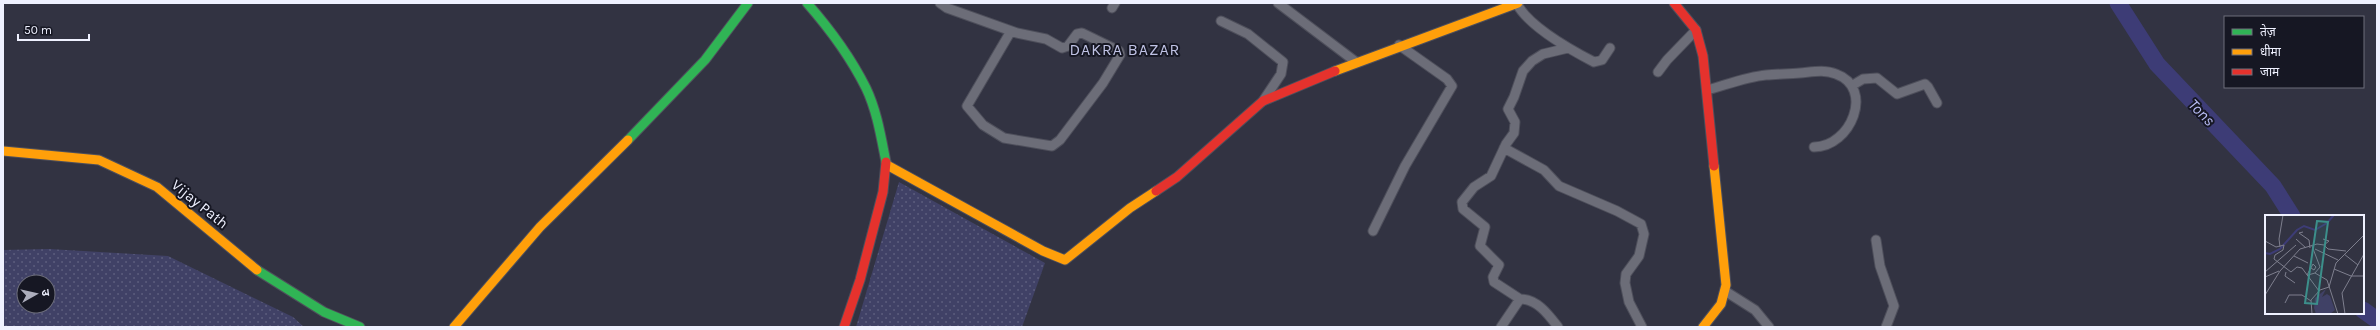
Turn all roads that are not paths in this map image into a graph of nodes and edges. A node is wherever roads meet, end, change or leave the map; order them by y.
1 (748, 3) edge
2 (807, 3) edge
3 (940, 3) edge
4 (1279, 3) edge
5 (1518, 3) edge
6 (1674, 3) edge
7 (1221, 21) dead end
8 (1696, 30) junction
9 (1011, 31) junction
10 (1399, 45) junction
11 (1568, 48) junction
12 (1610, 48) dead end
13 (1356, 62) junction
14 (1658, 72) dead end
15 (1853, 85) junction
16 (1707, 90) junction
17 (1263, 101) junction
18 (1937, 103) dead end
19 (1814, 147) dead end
20 (1504, 148) junction
21 (3, 151) edge
22 (887, 165) junction
23 (1373, 231) dead end
24 (1876, 240) dead end
25 (1725, 291) junction
26 (1520, 299) junction
27 (360, 327) edge
28 (454, 327) edge
29 (844, 327) edge
30 (1501, 327) edge
31 (1558, 327) edge
32 (1642, 327) edge
33 (1703, 327) edge
34 (1769, 327) edge
35 (1886, 327) edge

1 - 28 street
2 - 22 street
3 - 9 street
4 - 13 street
5 - 10 street
5 - 11 street
6 - 8 street
7 - 17 street
8 - 14 street
8 - 16 street
9 - 9 street
10 - 13 street
10 - 23 street
11 - 12 street
11 - 20 street
13 - 17 street
15 - 16 street
15 - 18 street
15 - 19 street
16 - 25 street
17 - 22 street
20 - 26 street
20 - 32 street
21 - 27 street, Vijay Path
22 - 29 street
24 - 35 street
25 - 33 street
25 - 34 street
26 - 30 street
26 - 31 street

